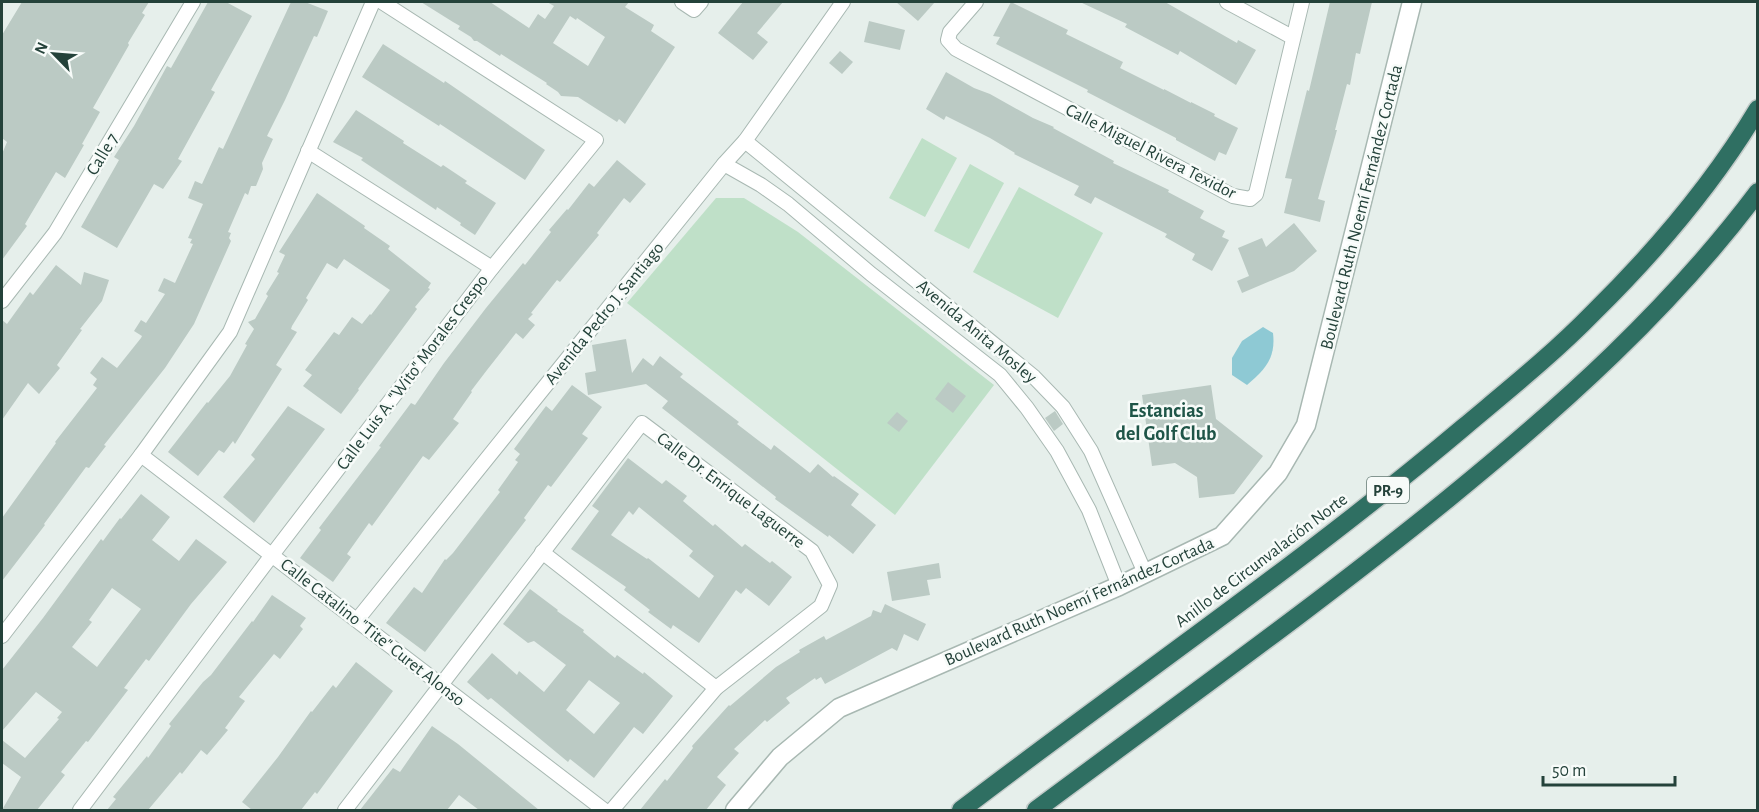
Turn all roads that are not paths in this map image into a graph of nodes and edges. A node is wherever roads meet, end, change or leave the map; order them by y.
1 (193, 2) edge
2 (373, 2) edge
3 (382, 2) edge
4 (682, 2) edge
5 (701, 2) edge
6 (843, 2) edge
7 (976, 2) edge
8 (1227, 2) edge
9 (1302, 2) edge
10 (1412, 2) edge
11 (1292, 37) junction
12 (1758, 109) edge
13 (745, 141) junction
14 (308, 151) junction
15 (724, 165) junction
16 (1758, 192) edge
17 (492, 268) junction
18 (2, 301) edge
19 (141, 455) junction
20 (542, 552) junction
21 (272, 555) junction
22 (1145, 573) junction
23 (1119, 586) junction
24 (357, 620) junction
25 (2, 636) edge
26 (442, 685) junction
27 (716, 688) junction
28 (80, 810) edge
29 (345, 810) edge
30 (604, 810) edge
31 (612, 810) edge
32 (735, 810) edge
33 (961, 810) edge
34 (1036, 810) edge

1 - 18 street, Calle 7
2 - 14 street
3 - 17 street, Calle Luis A. "Wito" Morales Crespo
4 - 5 street
6 - 13 street, Avenida Pedro J. Santiago
7 - 11 street, Calle Miguel Rivera Texidor
8 - 11 street
9 - 11 street, Calle Miguel Rivera Texidor
10 - 22 street, Boulevard Ruth Noemí Fernández Cortada
12 - 33 highway, Anillo de Circunvalación Norte / PR-9
13 - 15 street, Avenida Pedro J. Santiago
13 - 22 street, Avenida Anita Mosley
14 - 17 street
14 - 19 street
15 - 23 street, Avenida Anita Mosley
15 - 24 street, Avenida Pedro J. Santiago
16 - 34 highway, PR-9
17 - 21 street, Calle Luis A. "Wito" Morales Crespo
19 - 21 street, Calle Catalino "Tite" Curet Alonso
19 - 25 street
20 - 26 street, Calle Dr. Enrique Laguerre
20 - 27 street
20 - 27 street, Calle Dr. Enrique Laguerre
21 - 24 street, Calle Catalino "Tite" Curet Alonso
21 - 28 street, Calle Luis A. "Wito" Morales Crespo
22 - 23 street, Boulevard Ruth Noemí Fernández Cortada
23 - 32 street, Boulevard Ruth Noemí Fernández Cortada
24 - 26 street, Calle Catalino "Tite" Curet Alonso
26 - 29 street, Calle Dr. Enrique Laguerre
26 - 30 street, Calle Catalino "Tite" Curet Alonso
27 - 31 street, Calle Dr. Enrique Laguerre

